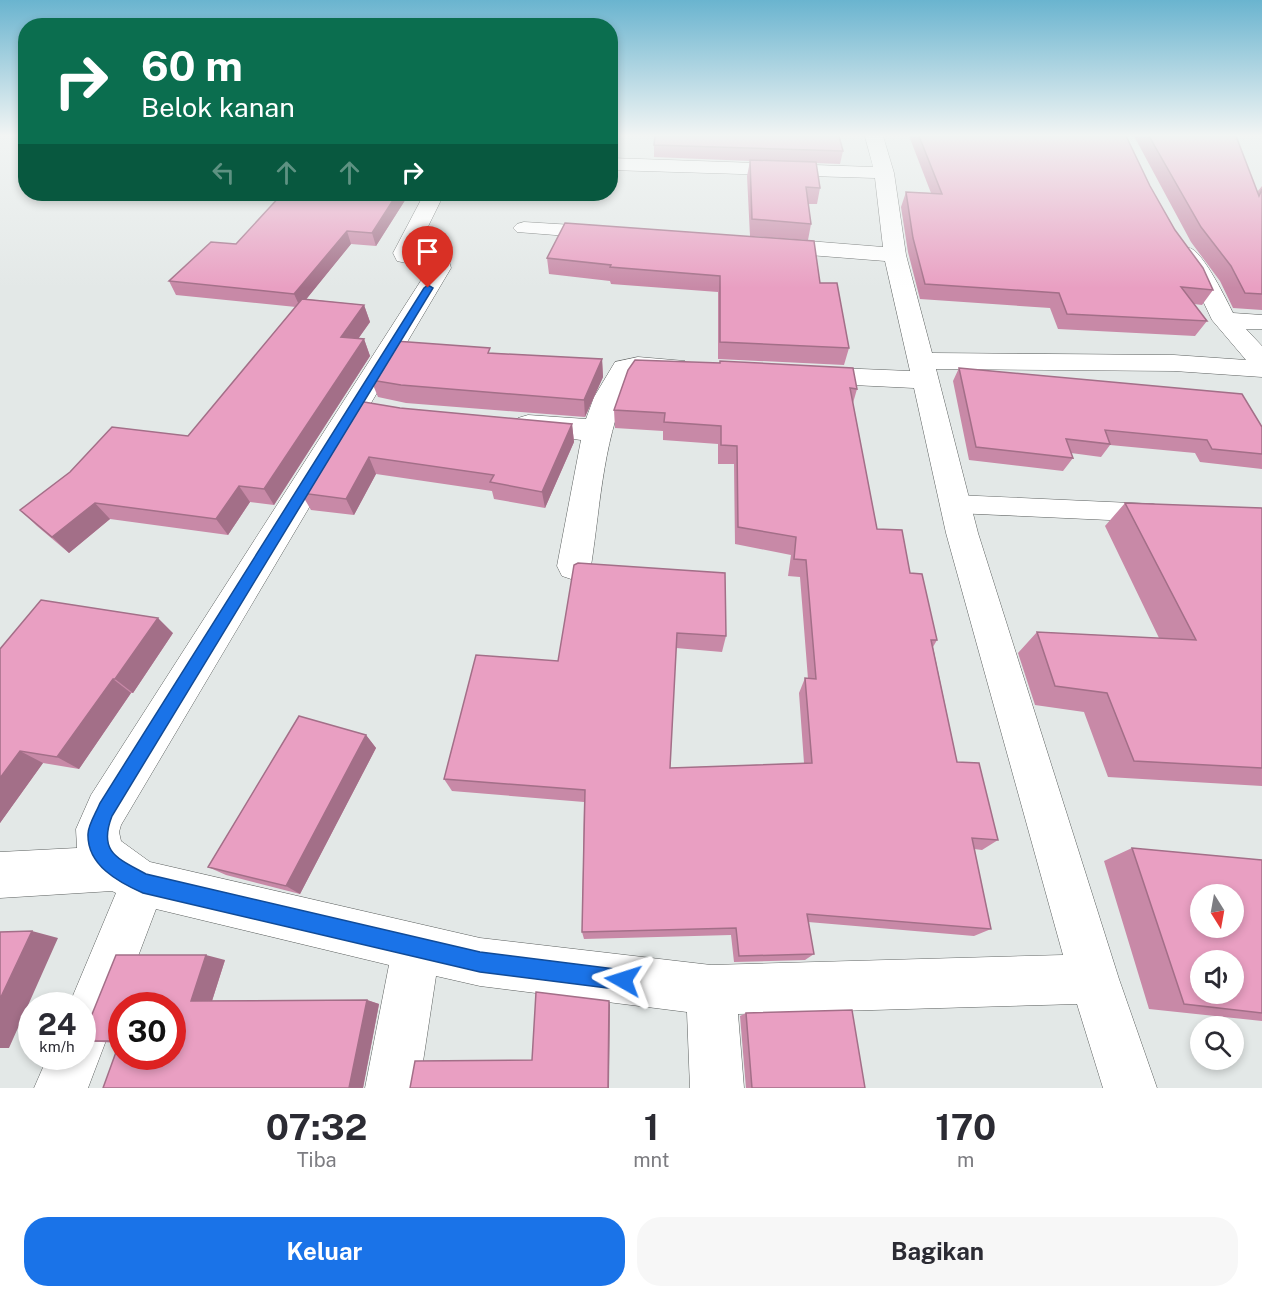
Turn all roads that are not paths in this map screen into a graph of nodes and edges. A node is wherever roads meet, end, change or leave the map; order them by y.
1 (886, 187) edge
2 (430, 201) edge
3 (524, 228) dead end
4 (628, 235) edge
5 (1174, 235) edge
6 (748, 244) edge
7 (895, 255) junction
8 (1224, 320) junction
9 (1262, 321) edge
10 (1262, 361) edge
11 (703, 369) edge
12 (1262, 369) edge
13 (921, 370) junction
14 (784, 374) edge
15 (505, 423) edge
16 (598, 426) junction
17 (955, 504) junction
18 (1180, 514) edge
19 (574, 566) edge
20 (0, 875) edge
21 (130, 876) junction
22 (417, 947) junction
23 (1094, 979) junction
24 (711, 990) junction
25 (95, 992) edge
26 (68, 1070) edge
27 (61, 1088) edge
28 (392, 1088) edge
29 (717, 1088) edge
30 (1130, 1088) edge

1 - 7 street
2 - 21 street
3 - 4 street
5 - 8 street
6 - 7 street
7 - 13 street
8 - 9 street
8 - 10 street
11 - 16 street
12 - 13 street
13 - 14 street
13 - 17 street
15 - 16 street
16 - 19 street
17 - 18 lane
17 - 23 street
20 - 21 street
21 - 22 street
21 - 25 street
22 - 24 street
22 - 28 street
23 - 24 street
23 - 30 street
24 - 29 street
26 - 27 street

